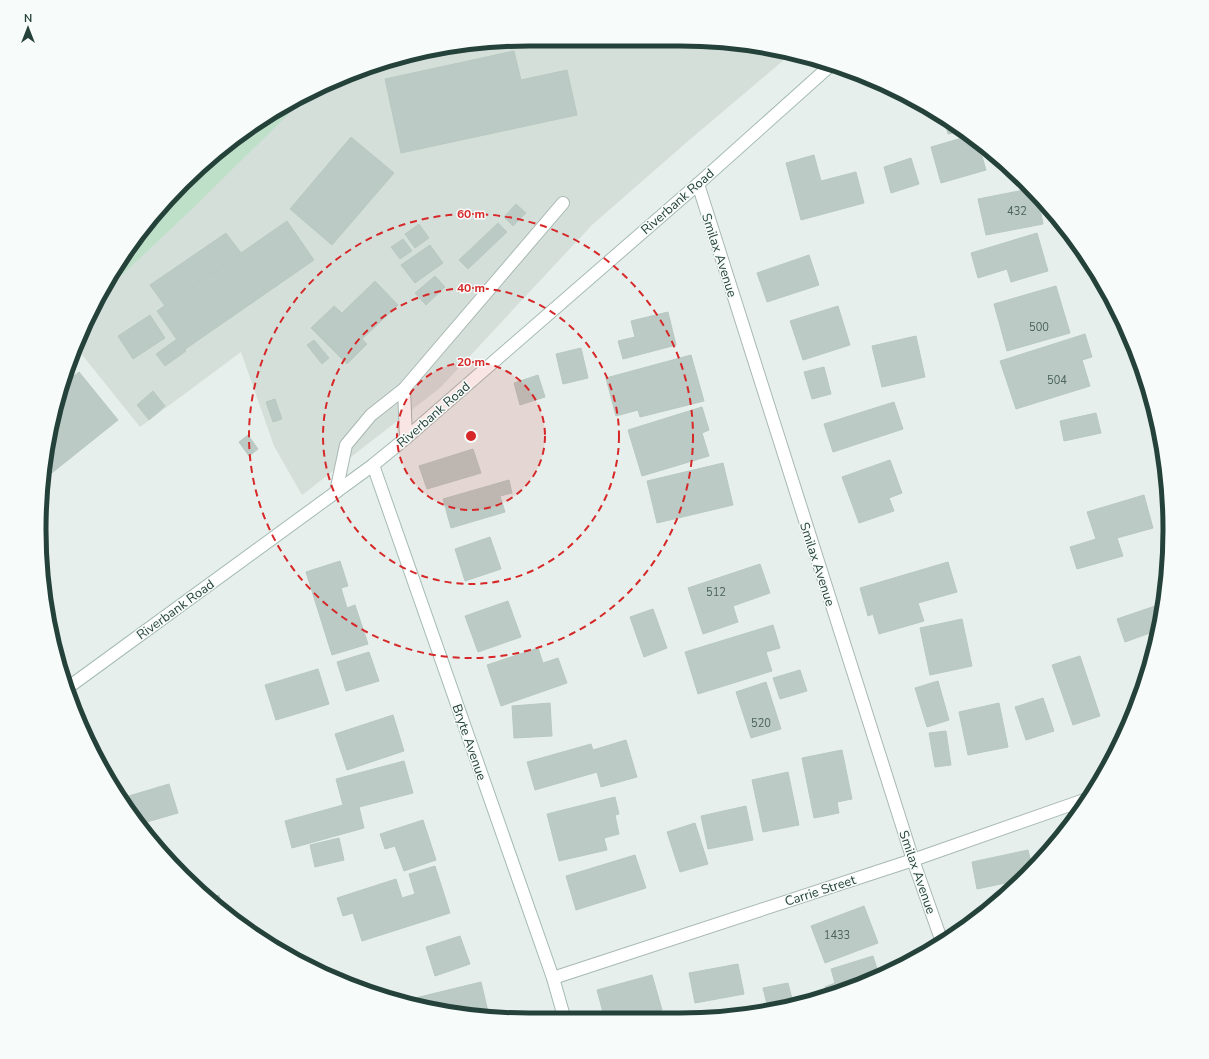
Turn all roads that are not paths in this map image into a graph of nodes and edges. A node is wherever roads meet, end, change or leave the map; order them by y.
1 (826, 69) edge
2 (698, 184) junction
3 (563, 203) dead end
4 (404, 389) junction
5 (406, 438) junction
6 (373, 465) junction
7 (336, 492) junction
8 (72, 685) edge
9 (1079, 802) edge
10 (913, 860) junction
11 (940, 937) edge
12 (553, 978) junction
13 (564, 1013) edge

1 - 2 street, Riverbank Road
2 - 5 street, Riverbank Road
2 - 10 street, Smilax Avenue
3 - 4 street
4 - 5 street
4 - 7 street
5 - 6 street, Riverbank Road
6 - 7 street, Riverbank Road
6 - 12 street, Bryte Avenue
7 - 8 street, Riverbank Road
9 - 10 street, Carrie Street
10 - 11 street, Smilax Avenue
10 - 12 street, Carrie Street
12 - 13 street, Bryte Avenue

